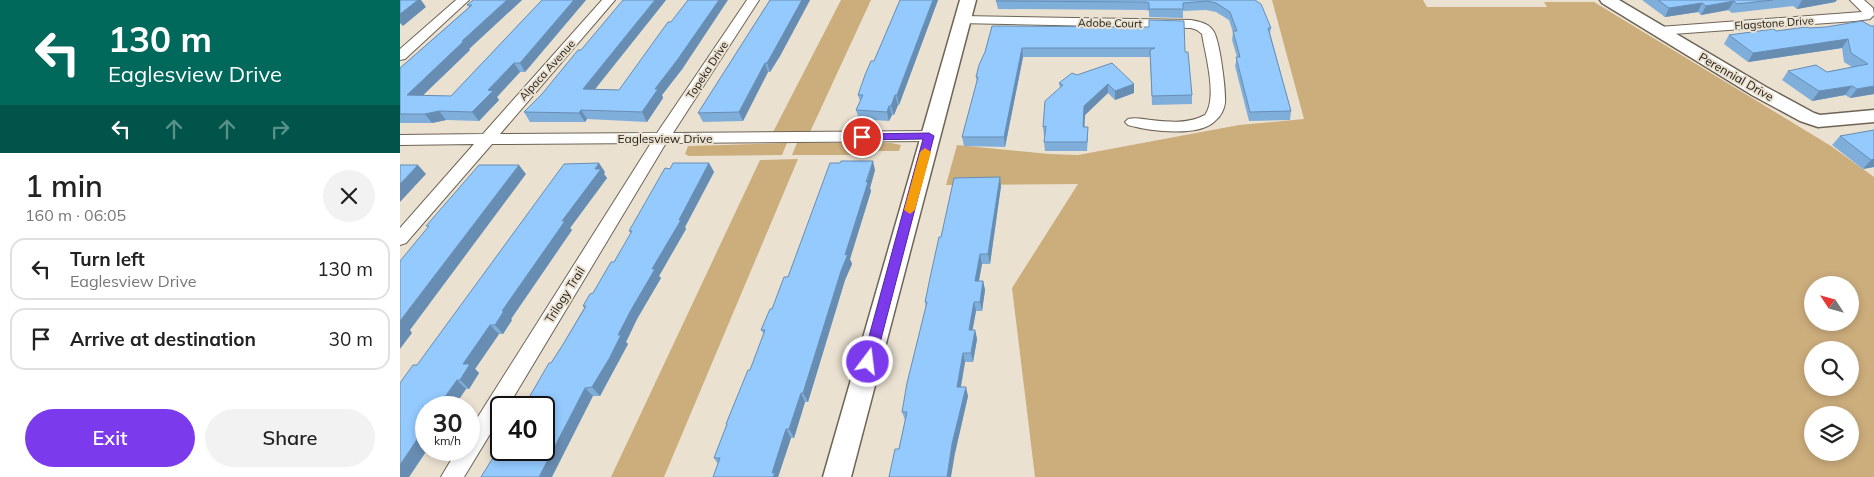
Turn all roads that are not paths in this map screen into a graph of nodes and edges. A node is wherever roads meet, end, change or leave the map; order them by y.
1 (464, 0) edge
2 (609, 0) edge
3 (754, 0) edge
4 (968, 0) edge
5 (1608, 0) edge
6 (1856, 0) edge
7 (962, 20) junction
8 (1659, 31) junction
9 (400, 56) edge
10 (1874, 116) edge
11 (1133, 122) dead end
12 (929, 136) junction
13 (661, 139) junction
14 (400, 140) edge
15 (485, 140) junction
16 (400, 238) edge
17 (480, 432) edge
18 (462, 461) edge
19 (452, 477) edge
20 (837, 477) edge

1 - 9 street
2 - 15 street, Alpaca Avenue
3 - 13 street, Topeka Drive
4 - 7 street
5 - 8 street, Perennial Drive
6 - 8 street, Flagstone Drive
7 - 11 street, Adobe Court
7 - 12 street
8 - 10 street, Perennial Drive
12 - 13 street, Eaglesview Drive
12 - 20 street
13 - 15 street, Eaglesview Drive
13 - 17 street, Trilogy Trail
14 - 15 street, Eaglesview Drive
15 - 16 street, Alpaca Avenue
18 - 19 street, Trilogy Trail

